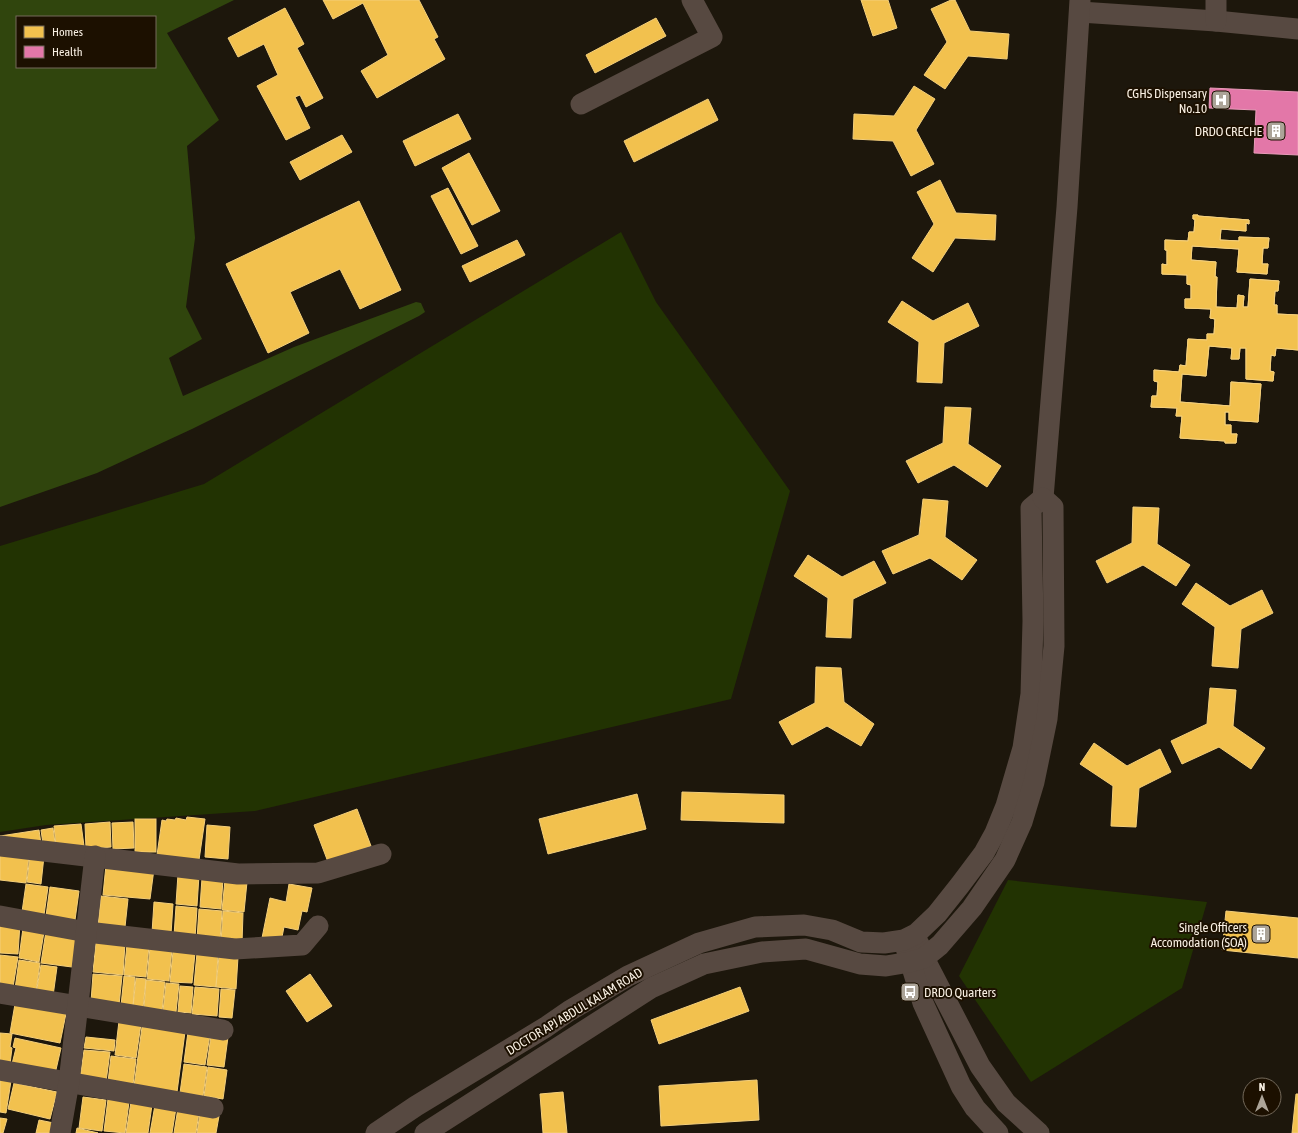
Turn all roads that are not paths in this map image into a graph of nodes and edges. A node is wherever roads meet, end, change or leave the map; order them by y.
1 (692, 0) edge
2 (1216, 0) edge
3 (1080, 6) edge
4 (1216, 21) junction
5 (1298, 29) edge
6 (581, 104) dead end
7 (1043, 498) junction
8 (1053, 580) junction
9 (1032, 581) junction
10 (0, 846) edge
11 (381, 854) dead end
12 (95, 856) junction
13 (0, 916) edge
14 (318, 926) dead end
15 (87, 932) junction
16 (910, 937) junction
17 (917, 960) junction
18 (0, 993) edge
19 (78, 1006) junction
20 (223, 1030) dead end
21 (0, 1070) edge
22 (69, 1082) junction
23 (213, 1108) dead end
24 (60, 1133) edge
25 (376, 1133) edge
26 (425, 1133) edge
27 (998, 1133) edge
28 (1039, 1133) edge

1 - 6 street
2 - 4 street
3 - 4 street
3 - 7 street
4 - 5 street
7 - 8 street
7 - 9 street
8 - 9 street
8 - 17 street
9 - 16 street
10 - 12 street
11 - 12 street
12 - 15 street
13 - 15 street
14 - 15 street
15 - 19 street
16 - 17 street
16 - 25 street, DOCTOR APJ ABDUL KALAM ROAD
17 - 26 street
17 - 27 street
17 - 28 street
18 - 19 street
19 - 20 street
19 - 22 street
21 - 22 street
22 - 23 street
22 - 24 street

